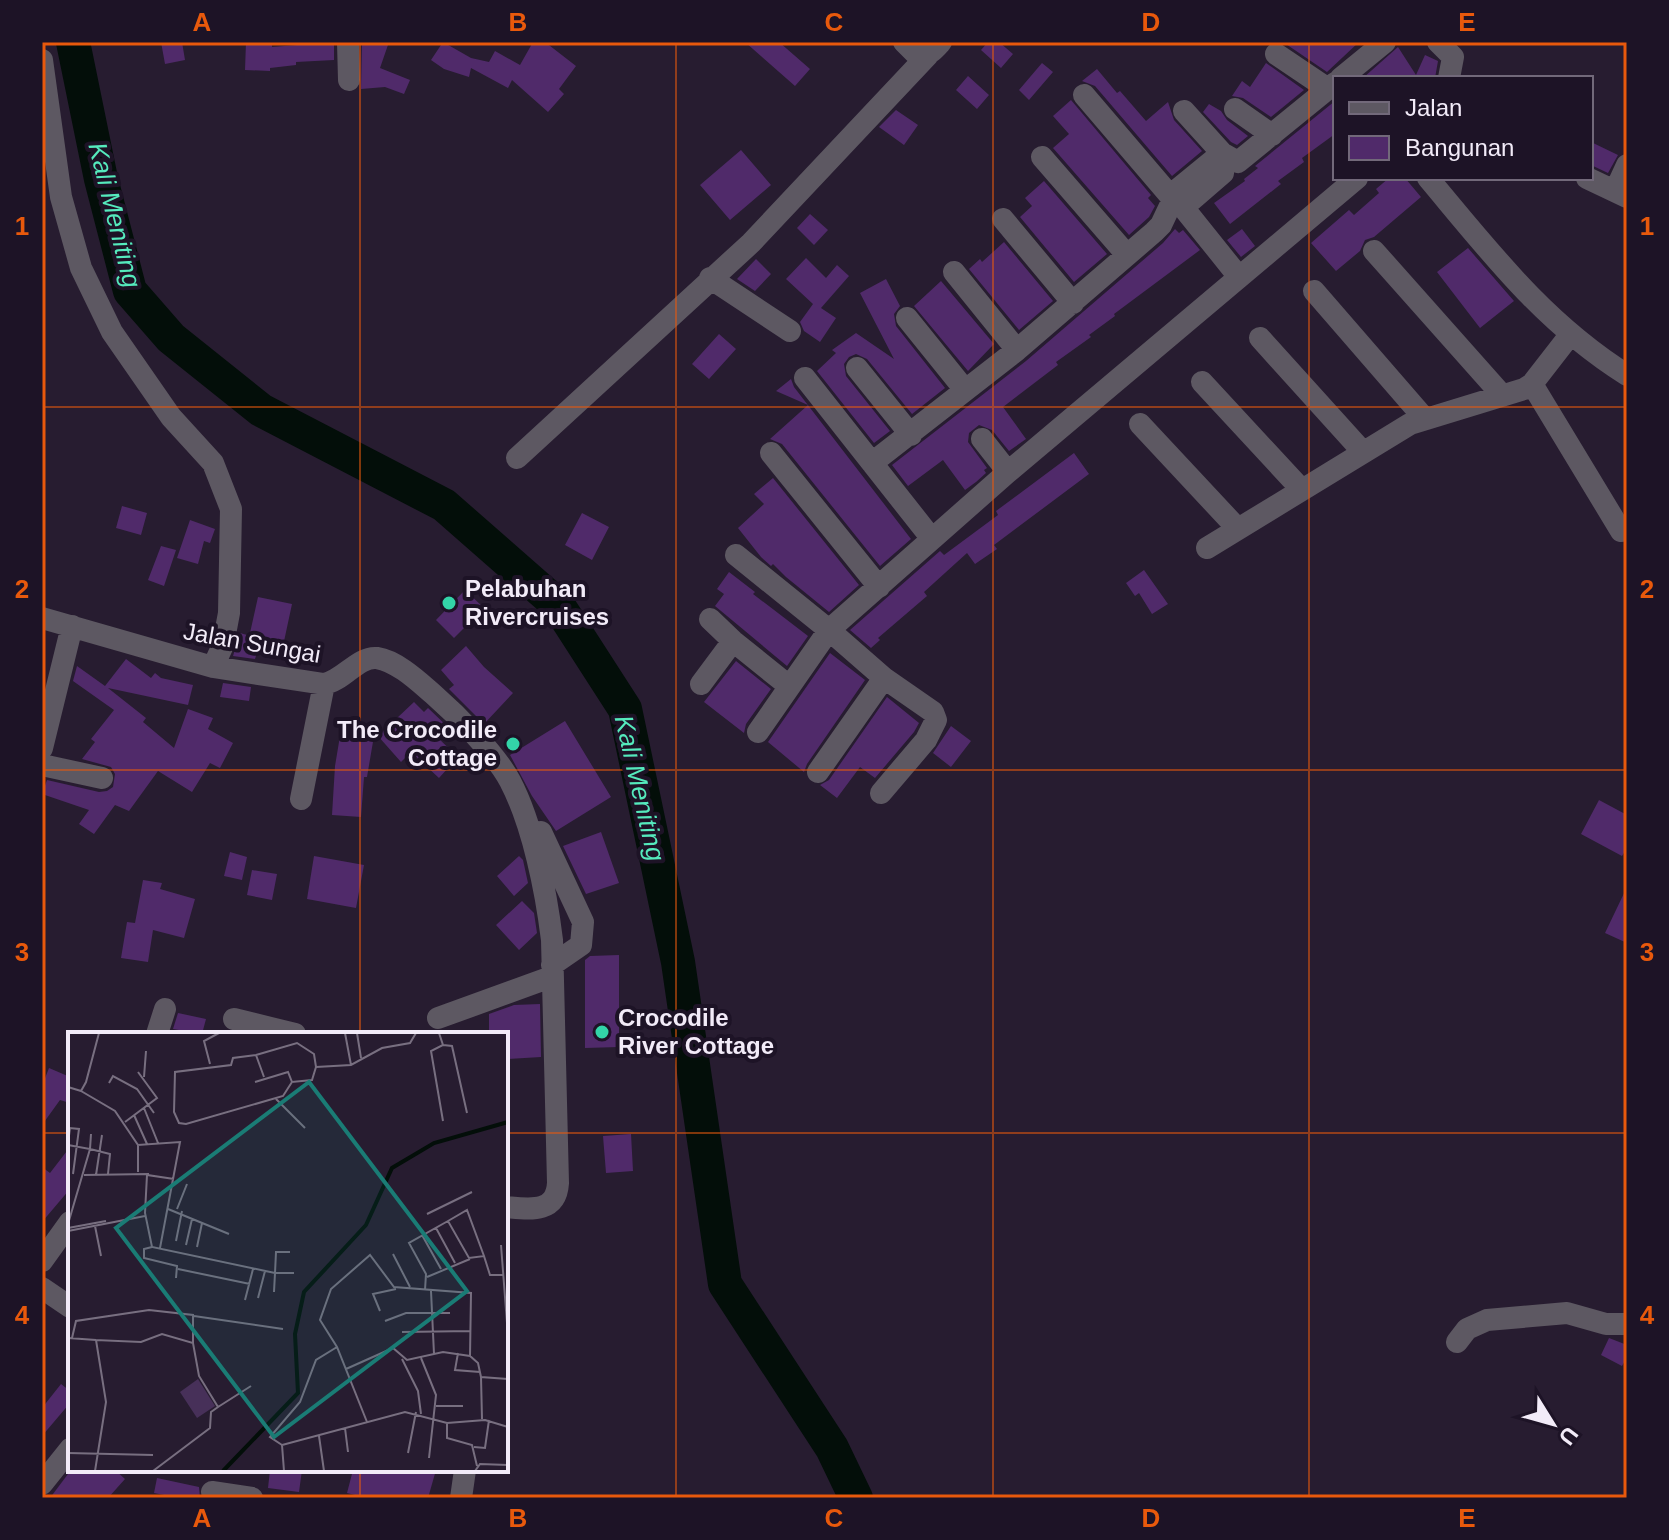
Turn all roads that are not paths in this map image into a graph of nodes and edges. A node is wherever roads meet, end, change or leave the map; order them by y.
1 (348, 42) edge
2 (904, 42) edge
3 (1438, 42) edge
4 (1383, 43) edge
5 (934, 48) edge
6 (1276, 54) dead end
7 (42, 60) edge
8 (1343, 76) edge
9 (1449, 76) edge
10 (349, 80) dead end
11 (1333, 82) edge
12 (1333, 85) edge
13 (1084, 95) dead end
14 (1235, 109) dead end
15 (1184, 111) dead end
16 (1272, 135) junction
17 (1042, 157) dead end
18 (1222, 163) junction
19 (1627, 165) edge
20 (1355, 180) edge
21 (1430, 180) edge
22 (1591, 180) edge
23 (1621, 194) edge
24 (1172, 198) junction
25 (1003, 219) dead end
26 (1374, 251) dead end
27 (1127, 255) junction
28 (954, 272) dead end
29 (1239, 277) junction
30 (710, 278) junction
31 (1314, 291) dead end
32 (1073, 303) junction
33 (907, 318) dead end
34 (790, 331) dead end
35 (1570, 335) junction
36 (1260, 338) dead end
37 (1017, 350) junction
38 (857, 368) dead end
39 (1627, 375) edge
40 (805, 378) dead end
41 (1202, 382) dead end
42 (1532, 384) junction
43 (965, 390) junction
44 (1502, 395) junction
45 (1425, 419) junction
46 (1140, 424) dead end
47 (911, 435) junction
48 (982, 439) dead end
49 (1363, 452) junction
50 (771, 453) dead end
51 (517, 458) dead end
52 (872, 463) junction
53 (1008, 472) junction
54 (1302, 490) junction
55 (1238, 529) junction
56 (1621, 531) dead end
57 (932, 539) junction
58 (1207, 548) dead end
59 (736, 555) dead end
60 (879, 587) junction
61 (42, 618) edge
62 (710, 619) dead end
63 (72, 626) junction
64 (829, 630) junction
65 (733, 641) junction
66 (213, 667) junction
67 (884, 678) junction
68 (324, 684) junction
69 (701, 684) dead end
70 (789, 686) junction
71 (758, 732) dead end
72 (42, 748) edge
73 (42, 765) edge
74 (818, 772) dead end
75 (102, 778) dead end
76 (881, 793) dead end
77 (301, 799) dead end
78 (540, 830) dead end
79 (552, 971) junction
80 (165, 1009) dead end
81 (438, 1018) dead end
82 (234, 1019) dead end
83 (158, 1032) edge
84 (287, 1032) edge
85 (508, 1207) edge
86 (68, 1225) edge
87 (42, 1261) edge
88 (42, 1288) edge
89 (68, 1306) edge
90 (1627, 1324) edge
91 (1457, 1342) dead end
92 (68, 1452) edge
93 (465, 1472) edge
94 (42, 1484) edge
95 (213, 1487) edge
96 (252, 1498) edge
97 (461, 1498) edge

1 - 10 street
2 - 5 street
3 - 9 street
4 - 8 street
5 - 30 street
6 - 11 street
7 - 66 street
12 - 16 street
13 - 24 street
14 - 16 street
15 - 18 street
16 - 18 street
17 - 27 street
18 - 24 street
18 - 29 street
19 - 23 street
20 - 29 street
21 - 35 street
22 - 23 street
24 - 27 street
25 - 32 street
26 - 44 street
27 - 32 street
28 - 37 street
29 - 53 street
30 - 34 street
30 - 51 street
31 - 45 street
32 - 37 street
33 - 43 street
35 - 39 street
35 - 42 street
36 - 49 street
37 - 43 street
38 - 47 street
40 - 52 street
41 - 54 street
42 - 44 street
42 - 56 street
43 - 47 street
44 - 45 street
45 - 49 street
46 - 55 street
47 - 52 street
48 - 53 street
49 - 54 street
50 - 60 street
52 - 57 street
53 - 57 street
54 - 55 street
55 - 58 street
57 - 60 street
59 - 64 street
60 - 64 street
61 - 63 street, Jalan Sungai
62 - 65 street
63 - 66 street, Jalan Sungai
63 - 72 street
64 - 67 street
64 - 70 street
65 - 69 street
65 - 70 street
66 - 68 street, Jalan Sungai
67 - 74 street
67 - 76 street
68 - 77 street
68 - 79 street, Jalan Sungai
70 - 71 street
73 - 75 street
78 - 79 street
79 - 81 street
79 - 85 street, Jalan Sungai
80 - 83 street
82 - 84 street
86 - 87 street
88 - 89 street
90 - 91 street
92 - 94 street
93 - 97 street
95 - 96 street

